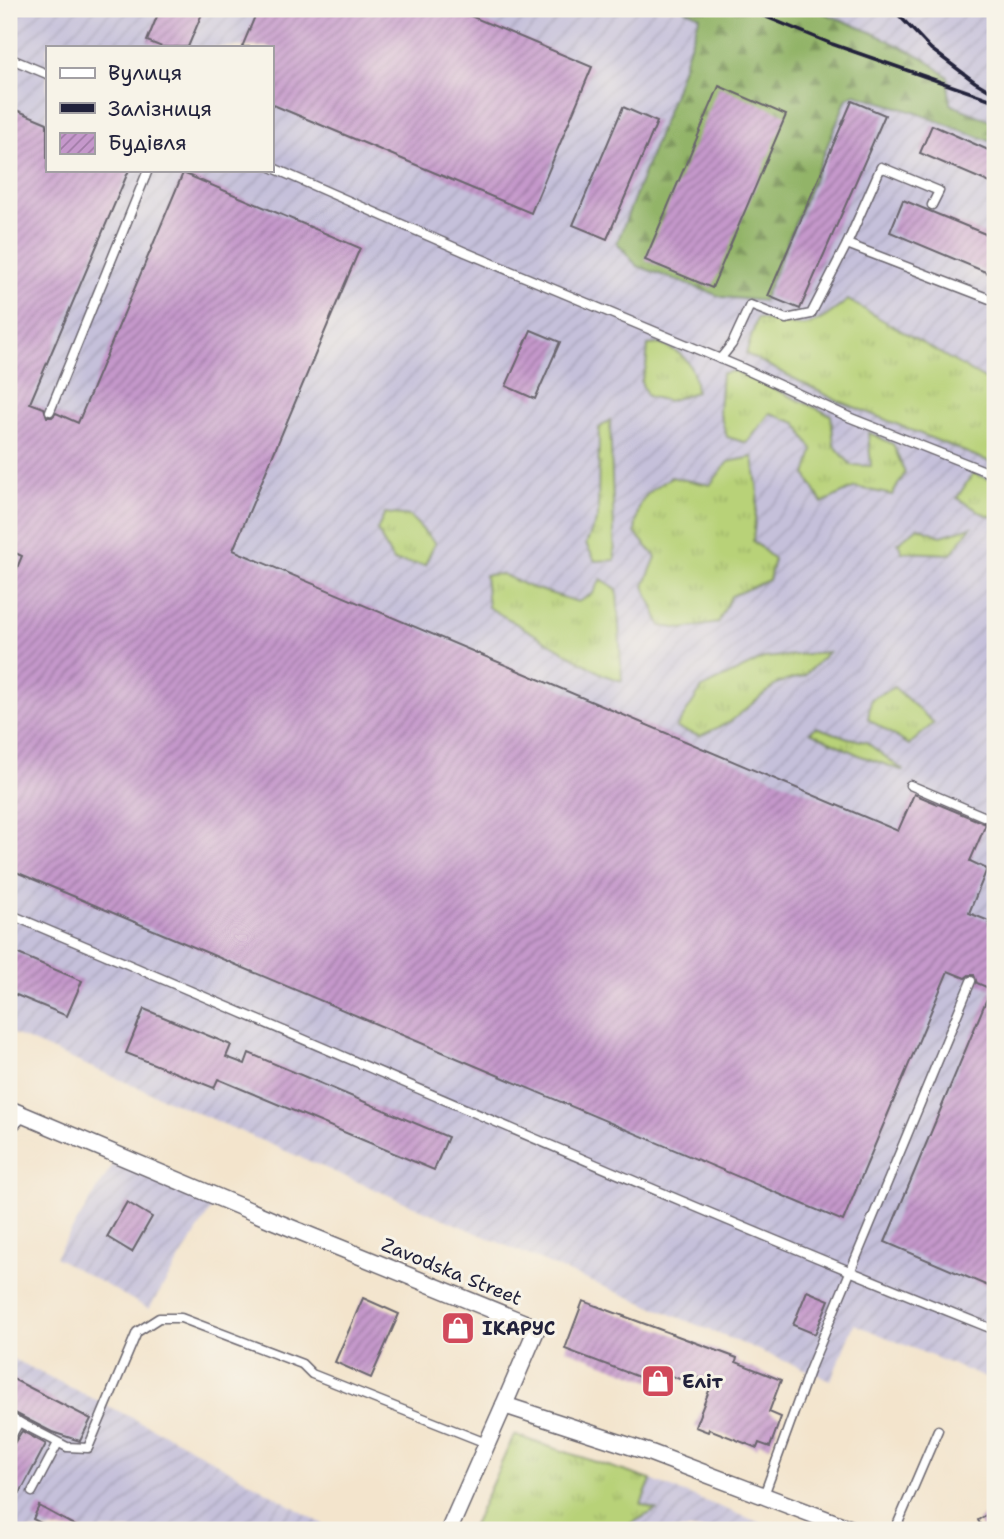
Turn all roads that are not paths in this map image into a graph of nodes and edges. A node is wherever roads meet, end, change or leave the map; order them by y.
1 (9, 58) edge
2 (46, 74) edge
3 (273, 168) edge
4 (147, 172) edge
5 (932, 205) dead end
6 (846, 244) junction
7 (995, 302) edge
8 (720, 359) junction
9 (50, 411) dead end
10 (995, 475) edge
11 (910, 785) dead end
12 (995, 821) edge
13 (9, 914) edge
14 (971, 981) dead end
15 (9, 1109) edge
16 (25, 1116) junction
17 (9, 1131) edge
18 (849, 1272) junction
19 (995, 1331) edge
20 (504, 1405) junction
21 (9, 1418) edge
22 (19, 1422) junction
23 (939, 1430) dead end
24 (9, 1440) edge
25 (58, 1443) junction
26 (486, 1443) junction
27 (32, 1492) dead end
28 (764, 1495) junction
29 (449, 1530) edge
30 (854, 1530) edge
31 (895, 1530) edge

1 - 2 lane
3 - 8 lane
4 - 9 lane
5 - 6 lane
6 - 7 lane
6 - 8 lane
8 - 10 lane
11 - 12 lane
13 - 18 lane
14 - 18 lane
15 - 16 street, Zavodska Street
16 - 17 lane
16 - 20 street, Zavodska Street
18 - 19 lane
18 - 28 lane
20 - 26 street
20 - 28 street
21 - 22 lane
22 - 24 lane
22 - 25 lane
23 - 31 lane
25 - 26 lane
25 - 27 lane
26 - 29 street
28 - 30 street

